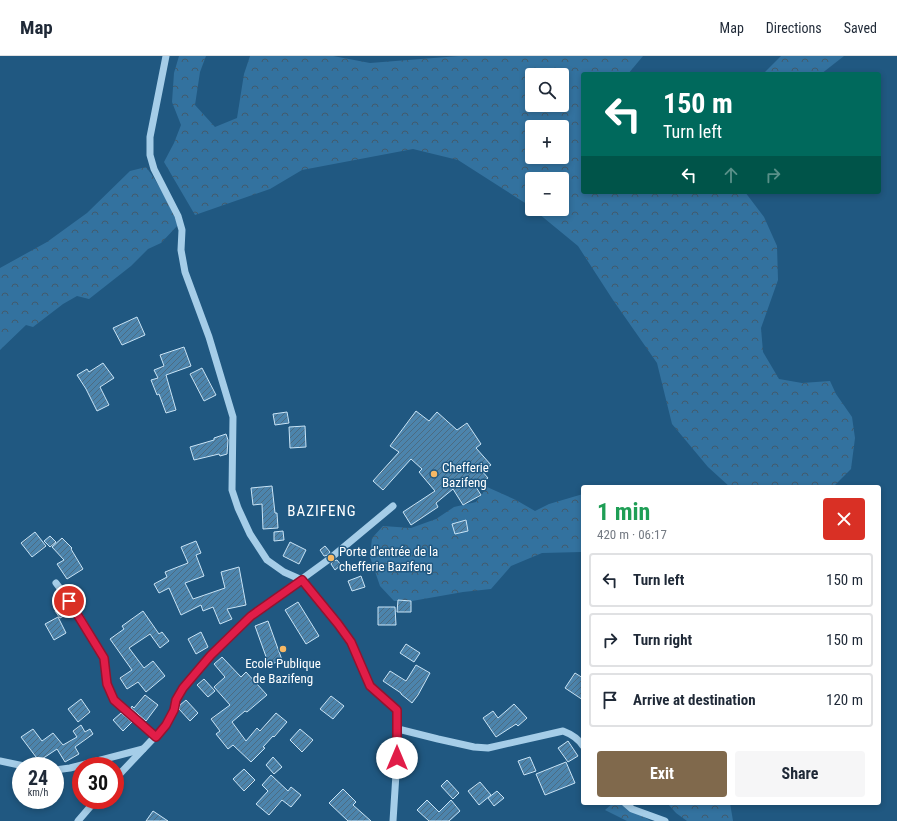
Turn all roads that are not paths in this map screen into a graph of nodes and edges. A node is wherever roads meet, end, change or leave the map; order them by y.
1 (166, 56) edge
2 (393, 506) dead end
3 (302, 580) junction
4 (56, 583) dead end
5 (397, 710) junction
6 (156, 737) junction
7 (581, 742) edge
8 (143, 749) junction
9 (0, 761) edge
10 (12, 764) edge
11 (64, 768) edge
12 (124, 769) edge
13 (627, 805) edge
14 (88, 809) edge
15 (78, 821) edge
16 (393, 821) edge
17 (665, 821) edge

1 - 3 street
2 - 3 street
3 - 5 street
3 - 6 street
4 - 6 street
5 - 7 street
5 - 16 street
6 - 8 street
8 - 11 street
8 - 12 street
9 - 10 street
13 - 17 street
14 - 15 street

